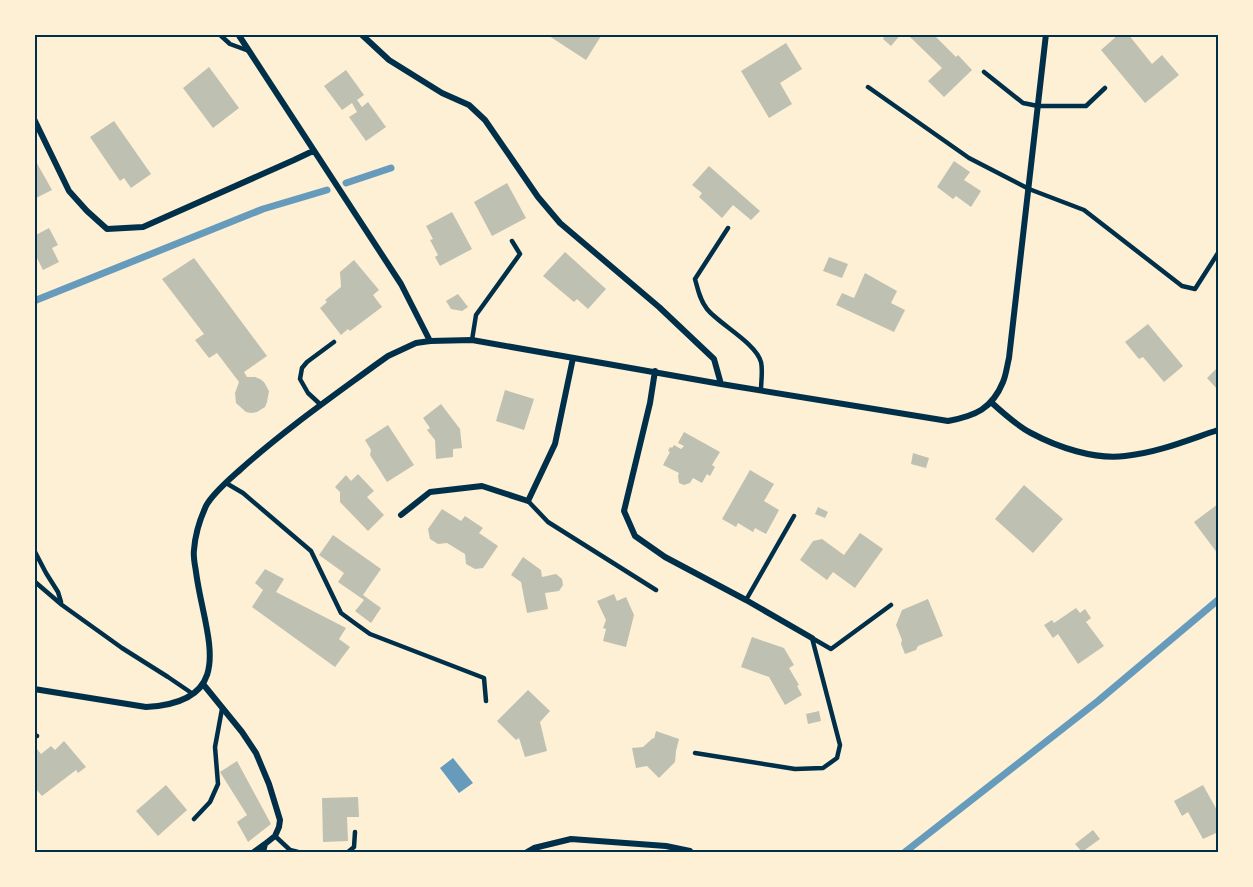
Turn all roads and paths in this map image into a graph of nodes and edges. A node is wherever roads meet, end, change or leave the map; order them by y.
1 (219, 34) edge
2 (238, 34) edge
3 (361, 34) edge
4 (1046, 34) edge
5 (249, 51) junction
6 (984, 72) dead end
7 (868, 87) dead end
8 (1105, 88) dead end
9 (1038, 106) junction
10 (34, 119) edge
11 (313, 151) junction
12 (1029, 189) junction
13 (728, 228) dead end
14 (512, 241) dead end
15 (1218, 253) edge
16 (472, 340) junction
17 (430, 341) junction
18 (334, 342) dead end
19 (573, 358) junction
20 (655, 371) junction
21 (721, 384) junction
22 (760, 390) junction
23 (991, 402) junction
24 (321, 405) junction
25 (1218, 430) edge
26 (226, 483) junction
27 (528, 501) junction
28 (401, 515) dead end
29 (794, 516) dead end
30 (34, 550) edge
31 (34, 581) edge
32 (656, 590) dead end
33 (746, 600) junction
34 (62, 605) junction
35 (891, 605) dead end
36 (812, 638) junction
37 (203, 684) junction
38 (34, 689) edge
39 (193, 694) junction
40 (486, 701) dead end
41 (222, 709) junction
42 (694, 753) dead end
43 (194, 819) dead end
44 (355, 832) dead end
45 (274, 836) junction
46 (265, 844) junction
47 (254, 852) edge
48 (263, 852) edge
49 (298, 852) edge
50 (348, 852) edge
51 (527, 852) edge
52 (691, 852) edge

1 - 5 lane
2 - 5 street
3 - 21 street
4 - 9 street
5 - 11 street
6 - 9 lane
7 - 12 lane
8 - 9 lane
9 - 12 street
10 - 11 street
11 - 17 street
12 - 15 lane
12 - 23 street
13 - 22 lane
14 - 16 lane
16 - 17 street
16 - 19 street
17 - 24 street
18 - 24 lane
19 - 20 street
19 - 27 street
20 - 21 street
20 - 33 street
21 - 22 street
22 - 23 street
23 - 25 street
24 - 26 street
26 - 37 street
26 - 40 lane
27 - 28 street
27 - 32 lane
29 - 33 lane
30 - 34 lane
31 - 34 lane
33 - 36 street
34 - 39 lane
35 - 36 lane
36 - 42 lane
37 - 39 street
37 - 41 street
38 - 39 street
41 - 43 lane
41 - 45 street
44 - 50 lane
45 - 46 street
45 - 49 lane
46 - 47 street
46 - 48 street
51 - 52 street

